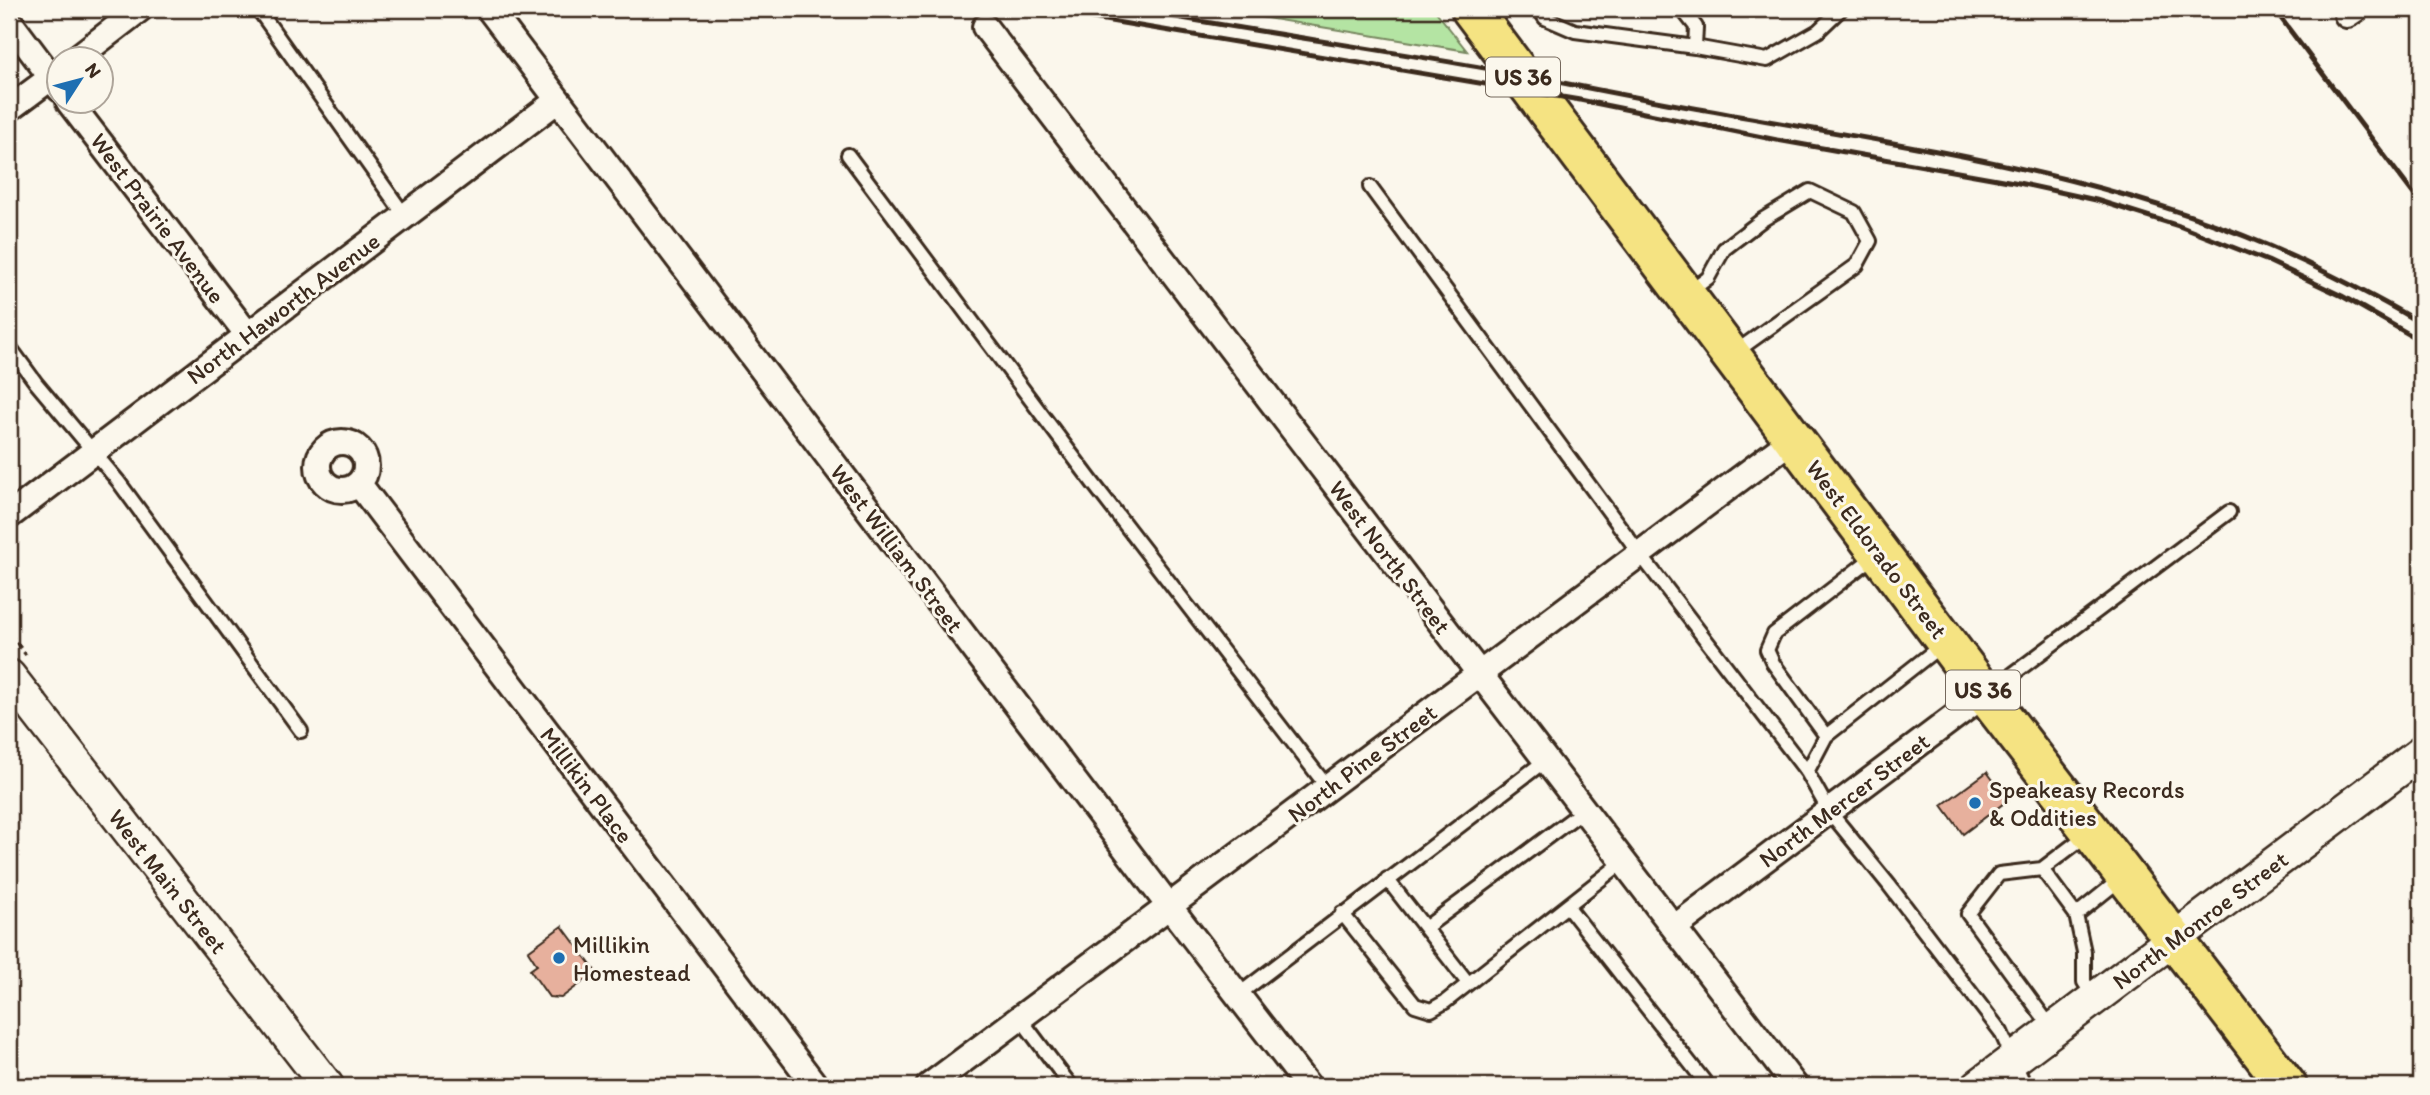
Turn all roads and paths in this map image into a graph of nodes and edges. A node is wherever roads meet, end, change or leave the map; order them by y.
1 (141, 9) edge
2 (258, 9) edge
3 (489, 9) edge
4 (1471, 9) edge
5 (1539, 9) edge
6 (1682, 9) edge
7 (1841, 9) edge
8 (9, 21) edge
9 (985, 27) dead end
10 (92, 46) edge
11 (1696, 47) junction
12 (46, 66) edge
13 (46, 86) edge
14 (558, 100) junction
15 (9, 109) edge
16 (80, 116) edge
17 (848, 155) dead end
18 (1370, 187) dead end
19 (405, 216) junction
20 (1686, 295) junction
21 (248, 335) junction
22 (9, 346) edge
23 (1731, 356) junction
24 (1793, 439) junction
25 (94, 452) junction
26 (359, 484) dead end
27 (2229, 512) dead end
28 (9, 516) edge
29 (1879, 553) junction
30 (1640, 554) junction
31 (1946, 642) junction
32 (1480, 675) junction
33 (9, 676) edge
34 (1985, 694) junction
35 (301, 731) dead end
36 (1826, 736) junction
37 (2421, 753) edge
38 (1546, 760) junction
39 (1807, 772) junction
40 (1328, 788) junction
41 (1584, 810) junction
42 (1829, 811) junction
43 (2091, 832) junction
44 (1624, 861) junction
45 (2042, 869) junction
46 (2125, 876) junction
47 (1387, 879) junction
48 (1169, 906) junction
49 (1568, 907) junction
50 (1342, 913) junction
51 (2076, 915) junction
52 (1675, 927) junction
53 (1426, 928) junction
54 (2174, 940) junction
55 (1468, 983) junction
56 (1238, 995) junction
57 (2096, 999) junction
58 (1020, 1018) junction
59 (2053, 1030) junction
60 (2019, 1073) edge
61 (1785, 1083) edge
62 (1704, 1085) edge
63 (327, 1086) edge
64 (820, 1086) edge
65 (929, 1086) edge
66 (1071, 1086) edge
67 (1308, 1086) edge
68 (1978, 1086) edge
69 (2287, 1086) edge

1 - 10 street
2 - 19 lane
3 - 14 street, West William Street
4 - 20 main road, West Eldorado Street / US 36
5 - 11 lane
6 - 11 lane
7 - 11 lane
8 - 12 street
9 - 32 street, West North Street
13 - 15 street
14 - 19 street, North Haworth Avenue
14 - 48 street, West William Street
16 - 21 street, West Prairie Avenue
17 - 40 lane
18 - 30 lane
19 - 21 street, North Haworth Avenue
20 - 23 main road, West Eldorado Street / US 36
20 - 23 lane
21 - 25 street, North Haworth Avenue
22 - 25 lane
23 - 24 main road, West Eldorado Street / US 36
24 - 29 main road, West Eldorado Street / US 36
24 - 30 street, North Pine Street
25 - 28 street, North Haworth Avenue
25 - 35 lane
26 - 64 street, Millikin Place
27 - 34 lane, North Mercer Street
29 - 31 main road, West Eldorado Street / US 36
29 - 36 lane
30 - 32 street, North Pine Street
30 - 39 lane
31 - 34 main road, West Eldorado Street / US 36
31 - 36 lane
32 - 38 street, West North Street
32 - 40 street, North Pine Street
33 - 63 street, West Main Street
34 - 42 street, North Mercer Street
34 - 43 main road, West Eldorado Street / US 36
36 - 39 lane
37 - 54 street, North Monroe Street
38 - 41 street, West North Street
38 - 47 lane
39 - 42 lane
40 - 48 street, North Pine Street
41 - 44 street, West North Street
41 - 53 lane
42 - 52 street, North Mercer Street
42 - 60 lane
43 - 45 lane
43 - 46 main road, West Eldorado Street / US 36
44 - 49 lane
44 - 52 street, West North Street
45 - 51 lane
45 - 59 lane
46 - 51 lane
46 - 54 main road, West Eldorado Street / US 36
47 - 50 lane
47 - 53 lane
48 - 56 street, West William Street
48 - 58 street, North Pine Street
49 - 55 lane
49 - 62 lane
50 - 55 lane
50 - 56 lane
51 - 57 lane
52 - 61 street, West North Street
53 - 55 lane
54 - 57 street, North Monroe Street
54 - 69 main road, West Eldorado Street / US 36
56 - 67 street, West William Street
57 - 59 street, North Monroe Street
58 - 65 street, North Pine Street
58 - 66 lane
59 - 60 street, North Monroe Street
60 - 68 street, North Monroe Street

